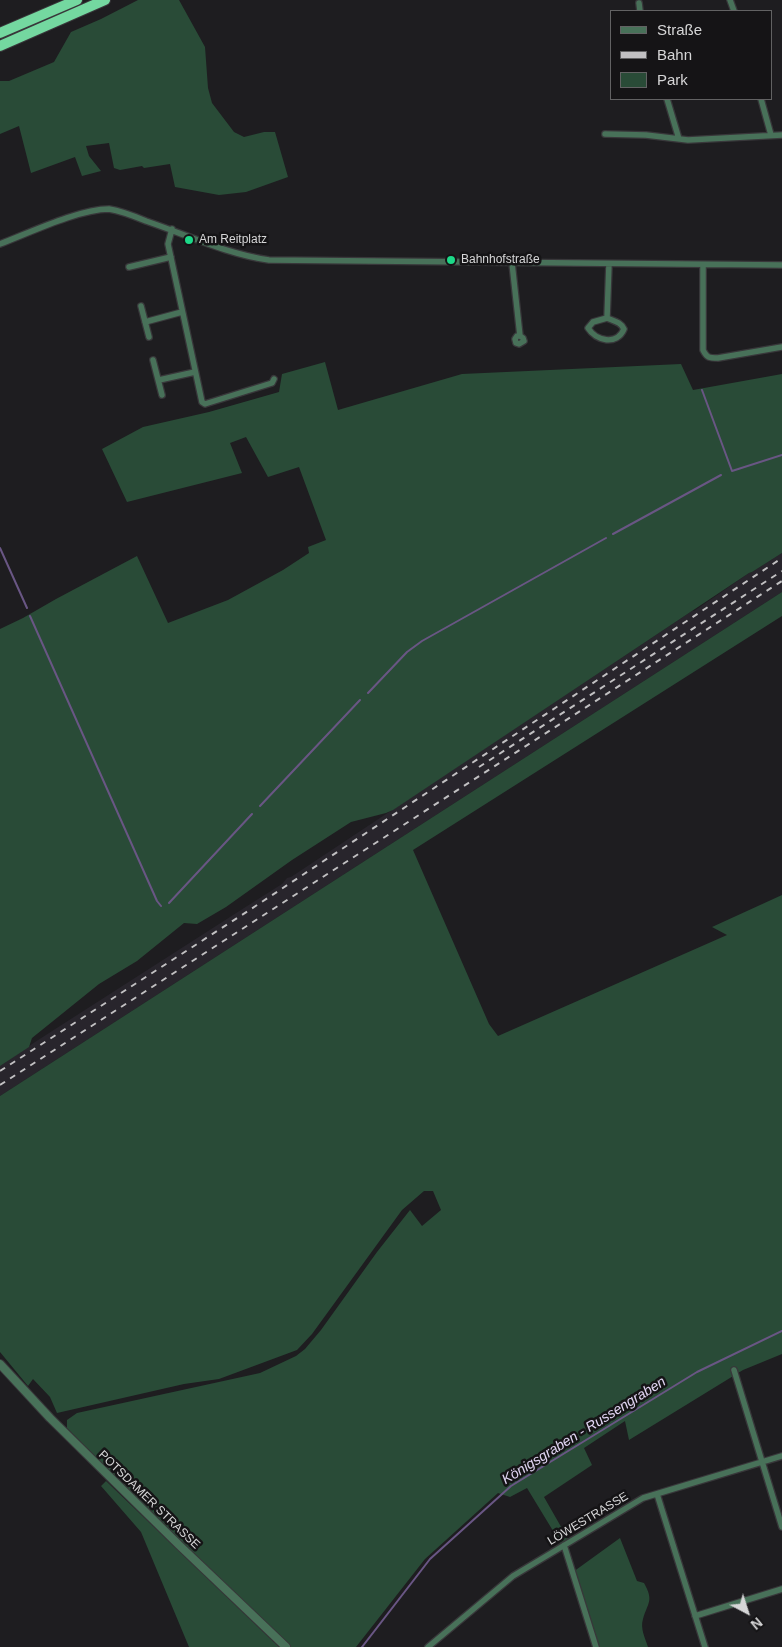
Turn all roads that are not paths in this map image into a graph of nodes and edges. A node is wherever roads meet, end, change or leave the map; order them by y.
1 (77, 0) edge
2 (105, 0) edge
3 (639, 3) dead end
4 (640, 10) edge
5 (0, 33) edge
6 (0, 46) edge
7 (667, 100) edge
8 (761, 100) edge
9 (605, 134) dead end
10 (771, 135) junction
11 (782, 135) edge
12 (680, 139) junction
13 (172, 230) junction
14 (0, 244) edge
15 (171, 257) junction
16 (512, 263) junction
17 (609, 264) junction
18 (704, 265) junction
19 (782, 265) edge
20 (129, 267) dead end
21 (141, 306) dead end
22 (182, 312) junction
23 (607, 318) junction
24 (146, 322) junction
25 (520, 336) dead end
26 (149, 337) dead end
27 (782, 347) edge
28 (153, 360) dead end
29 (195, 372) junction
30 (274, 379) dead end
31 (159, 380) junction
32 (162, 395) dead end
33 (0, 1364) edge
34 (734, 1370) dead end
35 (782, 1456) edge
36 (762, 1462) junction
37 (657, 1494) junction
38 (782, 1527) edge
39 (564, 1545) junction
40 (782, 1589) edge
41 (695, 1616) junction
42 (286, 1647) edge
43 (428, 1647) edge
44 (596, 1647) edge
45 (705, 1647) edge

1 - 5 highway
2 - 6 highway
3 - 4 street
7 - 12 street
8 - 10 street
9 - 12 street
10 - 11 street
10 - 12 street
13 - 14 street
13 - 15 street
13 - 16 street
15 - 20 street
15 - 22 street
16 - 17 street
16 - 25 street
17 - 18 street
17 - 23 street
18 - 19 street
18 - 27 street
21 - 24 street
22 - 24 street
22 - 29 street
23 - 23 street
24 - 26 street
28 - 31 street
29 - 30 street
29 - 31 street
31 - 32 street
33 - 42 street, POTSDAMER STRASSE
34 - 36 street
35 - 36 street, LÖWESTRASSE
36 - 37 street, LÖWESTRASSE
36 - 38 street
37 - 39 street, LÖWESTRASSE
37 - 41 street
39 - 43 street, LÖWESTRASSE
39 - 44 street
40 - 41 street
41 - 45 street

